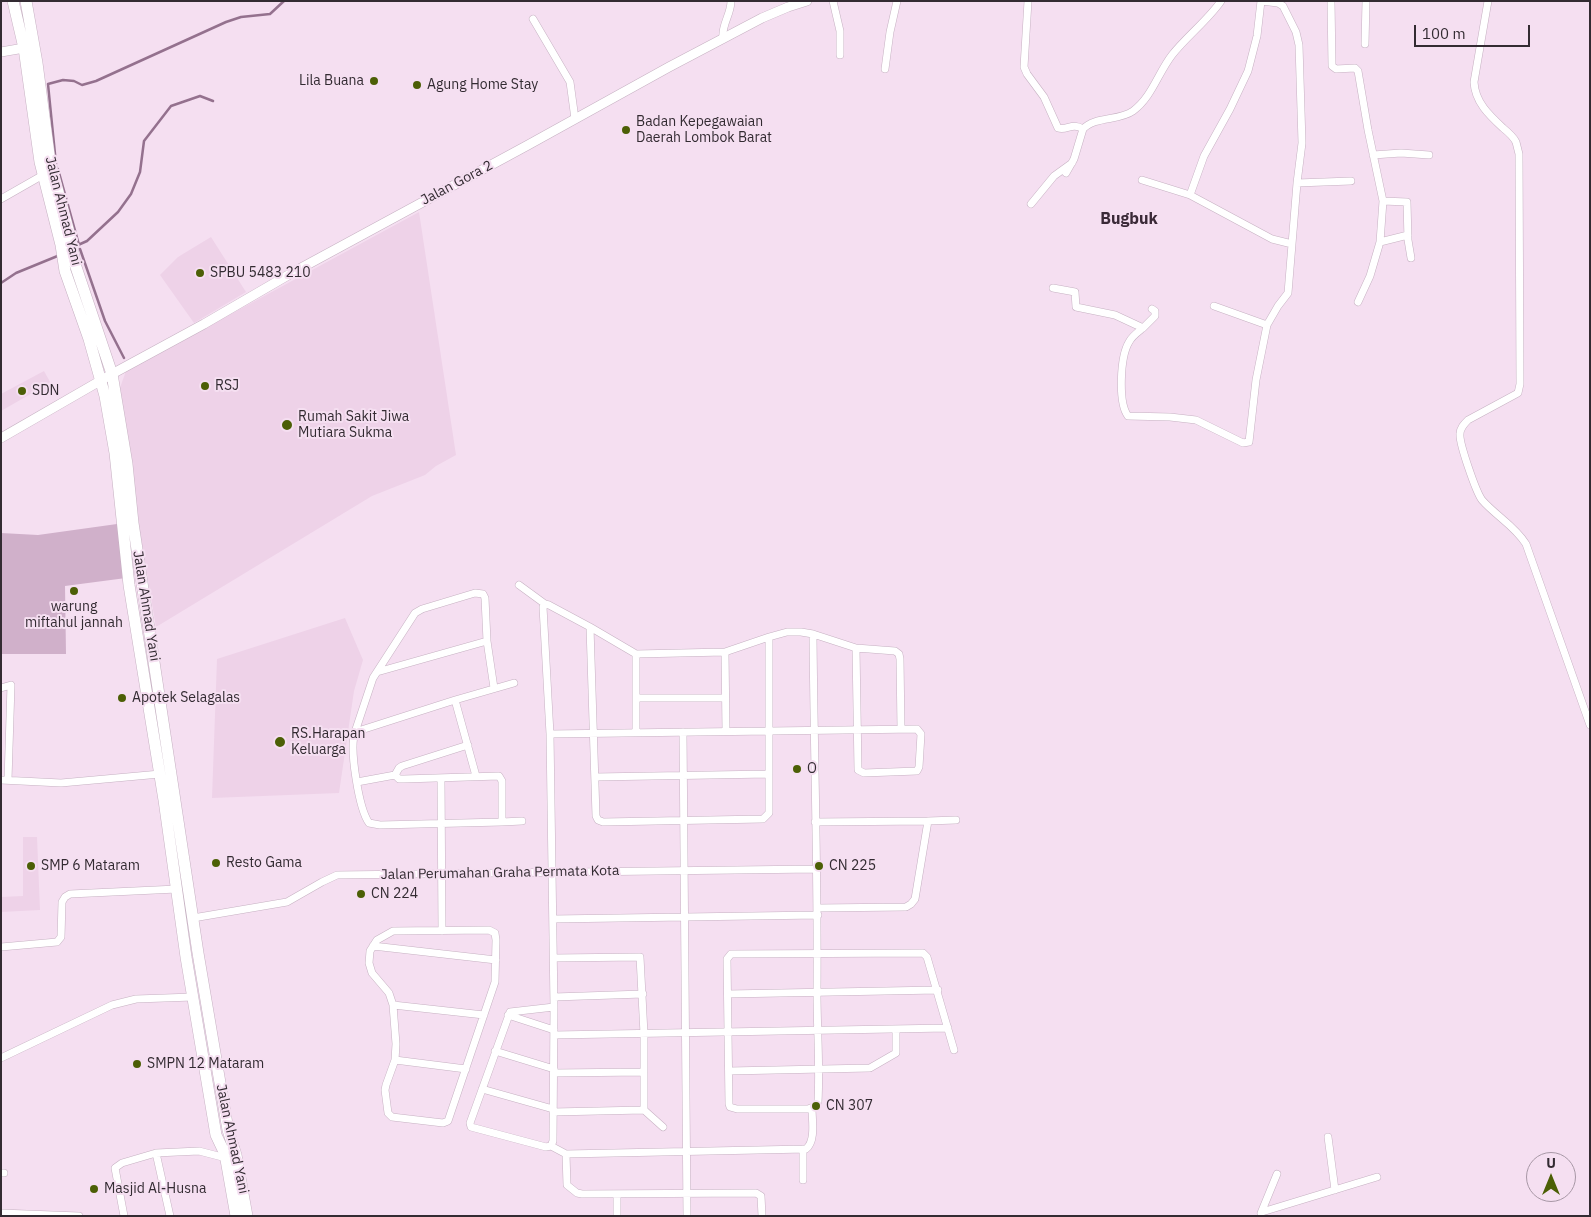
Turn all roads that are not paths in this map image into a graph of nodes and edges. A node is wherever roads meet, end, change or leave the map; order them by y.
1 (13, 1) edge
2 (26, 1) edge
3 (731, 1) edge
4 (808, 1) edge
5 (833, 1) edge
6 (896, 1) edge
7 (1028, 1) edge
8 (1221, 1) edge
9 (1260, 1) edge
10 (1331, 1) edge
11 (1366, 1) edge
12 (1488, 1) edge
13 (533, 19) dead end
14 (724, 38) junction
15 (1365, 44) dead end
16 (24, 48) junction
17 (1, 52) edge
18 (840, 55) dead end
19 (884, 69) dead end
20 (575, 119) junction
21 (1084, 130) junction
22 (1373, 155) junction
23 (1429, 155) dead end
24 (1072, 163) junction
25 (1066, 173) dead end
26 (44, 175) junction
27 (1142, 180) dead end
28 (1351, 181) dead end
29 (1297, 183) junction
30 (1190, 194) junction
31 (1, 199) edge
32 (1383, 201) junction
33 (1031, 204) dead end
34 (61, 222) junction
35 (1408, 234) junction
36 (1380, 242) junction
37 (66, 243) junction
38 (1292, 244) junction
39 (1412, 258) dead end
40 (80, 278) junction
41 (69, 282) junction
42 (1053, 288) dead end
43 (1358, 302) dead end
44 (1214, 306) dead end
45 (1152, 309) dead end
46 (1268, 324) junction
47 (1143, 328) junction
48 (112, 374) junction
49 (100, 381) junction
50 (1, 438) edge
51 (519, 585) dead end
52 (545, 604) junction
53 (590, 627) junction
54 (813, 634) junction
55 (769, 637) junction
56 (487, 641) junction
57 (856, 648) junction
58 (725, 652) junction
59 (636, 654) junction
60 (377, 672) junction
61 (514, 682) dead end
62 (1, 688) edge
63 (494, 688) junction
64 (637, 698) junction
65 (725, 698) junction
66 (455, 700) junction
67 (1590, 725) edge
68 (814, 730) junction
69 (858, 730) junction
70 (901, 730) junction
71 (726, 731) junction
72 (769, 731) junction
73 (356, 732) junction
74 (682, 732) junction
75 (636, 733) junction
76 (550, 734) junction
77 (594, 734) junction
78 (468, 745) junction
79 (160, 774) junction
80 (769, 774) junction
81 (395, 775) junction
82 (683, 775) junction
83 (476, 776) junction
84 (595, 777) junction
85 (441, 779) junction
86 (5, 780) edge
87 (357, 782) junction
88 (167, 784) junction
89 (170, 798) junction
90 (683, 820) junction
91 (956, 820) dead end
92 (522, 821) dead end
93 (928, 821) junction
94 (502, 822) junction
95 (815, 822) junction
96 (442, 823) junction
97 (816, 869) junction
98 (683, 871) junction
99 (552, 873) junction
100 (442, 874) junction
101 (177, 889) junction
102 (818, 912) junction
103 (683, 917) junction
104 (193, 918) junction
105 (553, 919) junction
106 (442, 931) junction
107 (372, 946) junction
108 (1, 947) edge
109 (198, 953) junction
110 (818, 954) junction
111 (186, 957) junction
112 (554, 958) junction
113 (496, 960) junction
114 (938, 990) junction
115 (817, 992) junction
116 (643, 994) junction
117 (728, 994) junction
118 (193, 997) junction
119 (554, 997) junction
120 (393, 1005) junction
121 (554, 1007) junction
122 (508, 1015) junction
123 (484, 1016) junction
124 (948, 1028) junction
125 (896, 1030) junction
126 (817, 1031) junction
127 (554, 1032) junction
128 (729, 1032) junction
129 (686, 1033) junction
130 (644, 1034) junction
131 (954, 1050) dead end
132 (495, 1051) junction
133 (1, 1058) edge
134 (395, 1060) junction
135 (466, 1069) junction
136 (818, 1069) junction
137 (554, 1071) junction
138 (729, 1071) junction
139 (644, 1072) junction
140 (482, 1088) junction
141 (812, 1108) junction
142 (644, 1110) junction
143 (553, 1111) junction
144 (663, 1128) dead end
145 (1328, 1137) dead end
146 (550, 1146) junction
147 (803, 1149) junction
148 (687, 1151) junction
149 (156, 1153) junction
150 (566, 1154) junction
151 (229, 1155) junction
152 (1277, 1174) dead end
153 (1376, 1177) dead end
154 (803, 1180) dead end
155 (1335, 1190) junction
156 (687, 1193) junction
157 (617, 1194) junction
158 (1, 1213) edge
159 (1261, 1214) edge
160 (79, 1216) edge
161 (124, 1216) edge
162 (170, 1216) edge
163 (236, 1216) edge
164 (248, 1216) edge
165 (617, 1216) edge
166 (688, 1216) edge
167 (762, 1216) edge

1 - 16 highway
2 - 34 highway, Jalan Ahmad Yani
3 - 14 street
4 - 14 street, Jalan Gora 2
5 - 18 street
6 - 19 street
7 - 21 street
8 - 21 street
9 - 29 street
9 - 30 street
10 - 22 street
11 - 15 street
12 - 67 street
13 - 20 street
14 - 20 street, Jalan Gora 2
16 - 17 street
16 - 26 highway
20 - 48 street, Jalan Gora 2
21 - 24 street
22 - 23 street
22 - 32 street
24 - 25 street
24 - 33 street
26 - 31 street
26 - 34 highway
27 - 30 street
28 - 29 street
29 - 38 street
30 - 38 street
32 - 35 street
32 - 36 street
34 - 37 highway
35 - 36 street
35 - 39 street
36 - 43 street
37 - 40 highway, Jalan Ahmad Yani
37 - 41 highway
38 - 46 street
40 - 41 highway
40 - 48 highway, Jalan Ahmad Yani
41 - 49 highway
42 - 47 street
44 - 46 street
45 - 47 street
46 - 47 street
48 - 49 street, Jalan Gora 2
48 - 88 highway, Jalan Ahmad Yani
49 - 50 street, Jalan Gora 2
49 - 79 highway
51 - 52 street
52 - 53 street
52 - 76 street
53 - 59 street
53 - 77 street
54 - 55 street
54 - 57 street
54 - 68 street
55 - 58 street
55 - 72 street
56 - 60 street
56 - 60 street
56 - 63 street
57 - 69 street
57 - 70 street
58 - 59 street
58 - 65 street
59 - 64 street
60 - 73 street
61 - 63 street
62 - 86 street
63 - 66 street
64 - 65 street
64 - 75 street
65 - 71 street
66 - 73 street
66 - 78 street
68 - 69 street
68 - 72 street
68 - 95 street
69 - 70 street
69 - 70 street
71 - 72 street
71 - 74 street
72 - 80 street
73 - 87 street
74 - 75 street
74 - 82 street
75 - 77 street
76 - 77 street
76 - 99 street
77 - 84 street
78 - 81 street
78 - 83 street
79 - 86 street
79 - 88 highway
80 - 82 street
80 - 90 street
81 - 85 street
81 - 87 street
82 - 84 street
82 - 90 street
83 - 85 street
83 - 94 street
84 - 90 street
85 - 96 street
87 - 96 street
88 - 89 highway, Jalan Ahmad Yani
89 - 101 highway
89 - 104 highway, Jalan Ahmad Yani
90 - 98 street
91 - 93 street
92 - 94 street
93 - 95 street
93 - 102 street
94 - 96 street
95 - 97 street
96 - 100 street
97 - 98 street, Jalan Perumahan Graha Permata Kota
97 - 102 street
98 - 99 street, Jalan Perumahan Graha Permata Kota
98 - 103 street
99 - 100 street, Jalan Perumahan Graha Permata Kota
99 - 105 street
100 - 104 street, Jalan Perumahan Graha Permata Kota
100 - 106 street
101 - 108 street
101 - 111 highway
102 - 103 street
102 - 110 street
103 - 105 street
103 - 129 street
104 - 109 highway, Jalan Ahmad Yani
105 - 112 street
106 - 107 street
106 - 113 street
107 - 113 street
107 - 120 street
109 - 111 highway
109 - 151 highway, Jalan Ahmad Yani
110 - 114 street
110 - 115 street
110 - 117 street
111 - 118 highway
112 - 116 street
112 - 119 street
113 - 123 street
114 - 115 street
114 - 124 street
115 - 117 street
115 - 126 street
116 - 119 street
116 - 130 street
117 - 128 street
118 - 133 street
118 - 151 highway
119 - 121 street
120 - 123 street
120 - 134 street
121 - 122 street
121 - 127 street
122 - 127 street
122 - 132 street
123 - 135 street
124 - 125 street
124 - 131 street
125 - 126 street
125 - 136 street
126 - 128 street
126 - 136 street
127 - 130 street
127 - 137 street
128 - 129 street
128 - 138 street
129 - 130 street
129 - 148 street
130 - 139 street
132 - 137 street
132 - 140 street
134 - 135 street
134 - 135 street
136 - 138 street
136 - 141 street
137 - 139 street
137 - 143 street
138 - 141 street
139 - 142 street
140 - 143 street
140 - 146 street
141 - 147 street
142 - 143 street
142 - 144 street
143 - 146 street
145 - 155 street
146 - 150 street
147 - 148 street
147 - 154 street
148 - 150 street
148 - 156 street
149 - 151 street
149 - 161 street
149 - 162 street
150 - 157 street
151 - 163 highway
151 - 164 highway, Jalan Ahmad Yani
152 - 159 street
153 - 155 street
155 - 159 street
156 - 157 street
156 - 166 street
156 - 167 street
157 - 165 street
158 - 160 street

